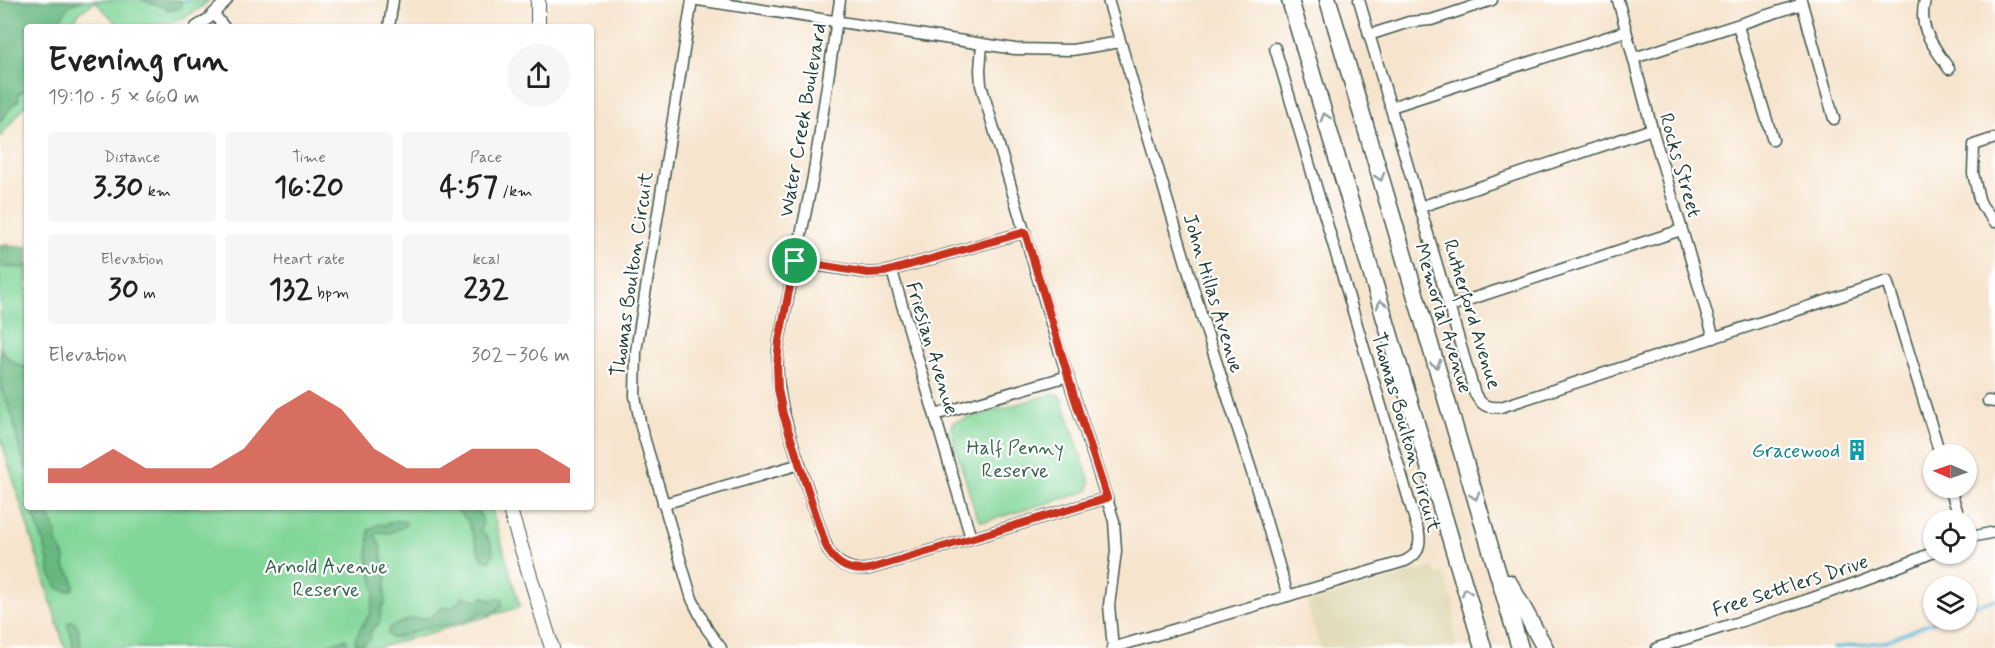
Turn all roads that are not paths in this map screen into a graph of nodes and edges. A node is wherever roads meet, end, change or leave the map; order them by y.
1 (227, 0) edge
2 (393, 0) edge
3 (538, 0) edge
4 (548, 0) edge
5 (692, 0) edge
6 (698, 0) edge
7 (840, 0) edge
8 (1108, 0) edge
9 (1290, 0) edge
10 (1328, 0) edge
11 (1359, 0) edge
12 (1492, 0) edge
13 (1618, 0) edge
14 (1925, 0) edge
15 (1802, 2) edge
16 (214, 14) junction
17 (837, 22) junction
18 (200, 24) edge
19 (222, 24) edge
20 (389, 24) edge
21 (539, 24) edge
22 (1738, 26) junction
23 (1626, 31) junction
24 (1369, 35) junction
25 (1120, 42) junction
26 (982, 45) junction
27 (1275, 48) dead end
28 (1634, 58) junction
29 (1948, 69) dead end
30 (1391, 107) junction
31 (1834, 119) dead end
32 (1652, 129) junction
33 (1995, 138) edge
34 (1773, 140) dead end
35 (1420, 207) junction
36 (1995, 222) edge
37 (1682, 230) junction
38 (1025, 232) junction
39 (795, 261) junction
40 (892, 271) junction
41 (1450, 306) junction
42 (1714, 338) junction
43 (1068, 376) junction
44 (935, 415) junction
45 (1937, 444) edge
46 (800, 464) junction
47 (1107, 498) junction
48 (663, 504) junction
49 (510, 510) edge
50 (1995, 532) edge
51 (1977, 536) edge
52 (971, 538) junction
53 (1923, 557) edge
54 (1497, 568) junction
55 (1288, 596) junction
56 (552, 648) edge
57 (721, 648) edge
58 (1113, 648) edge
59 (1483, 648) edge
60 (1520, 648) edge
61 (1545, 648) edge
62 (1657, 648) edge

1 - 16 street
2 - 20 street
3 - 21 street
4 - 21 street
5 - 48 street, Thomas Boulton Circuit
6 - 17 street
7 - 17 street, Water Creek Boulevard
8 - 25 street, John Hillas Avenue
59 -> 9 main road
10 -> 54 main road, Memorial Avenue
11 - 24 street, Rutherford Avenue
12 - 24 street
13 - 23 street, Rocks Street
14 - 29 street
15 - 22 street
15 - 31 street
16 - 18 street
16 - 19 street
17 - 26 street
17 - 39 street, Water Creek Boulevard
22 - 28 street
22 - 34 street
23 - 28 street, Rocks Street
23 - 30 street
24 - 30 street, Rutherford Avenue
25 - 26 street
25 - 55 street, John Hillas Avenue
26 - 38 street
27 - 55 street, Thomas Boulton Circuit
28 - 32 street, Rocks Street
30 - 35 street, Rutherford Avenue
32 - 35 street
32 - 37 street, Rocks Street
33 - 36 street
35 - 41 street, Rutherford Avenue
37 - 41 street
37 - 42 street, Rocks Street
38 - 40 street
38 - 43 street
39 - 40 street
39 - 46 street, Water Creek Boulevard
40 - 44 street, Friesian Avenue
41 - 42 street, Rutherford Avenue
42 - 45 street, Rutherford Avenue
43 - 44 street
43 - 47 street
44 - 52 street, Friesian Avenue
46 - 48 street
46 - 52 street, Water Creek Boulevard
47 - 52 street, Water Creek Boulevard
47 - 58 street
48 - 57 street, Thomas Boulton Circuit
49 - 56 street
50 - 51 street
53 - 62 street, Free Settlers Drive
54 - 60 main road, Memorial Avenue
54 - 61 main road
55 - 58 street, Thomas Boulton Circuit

